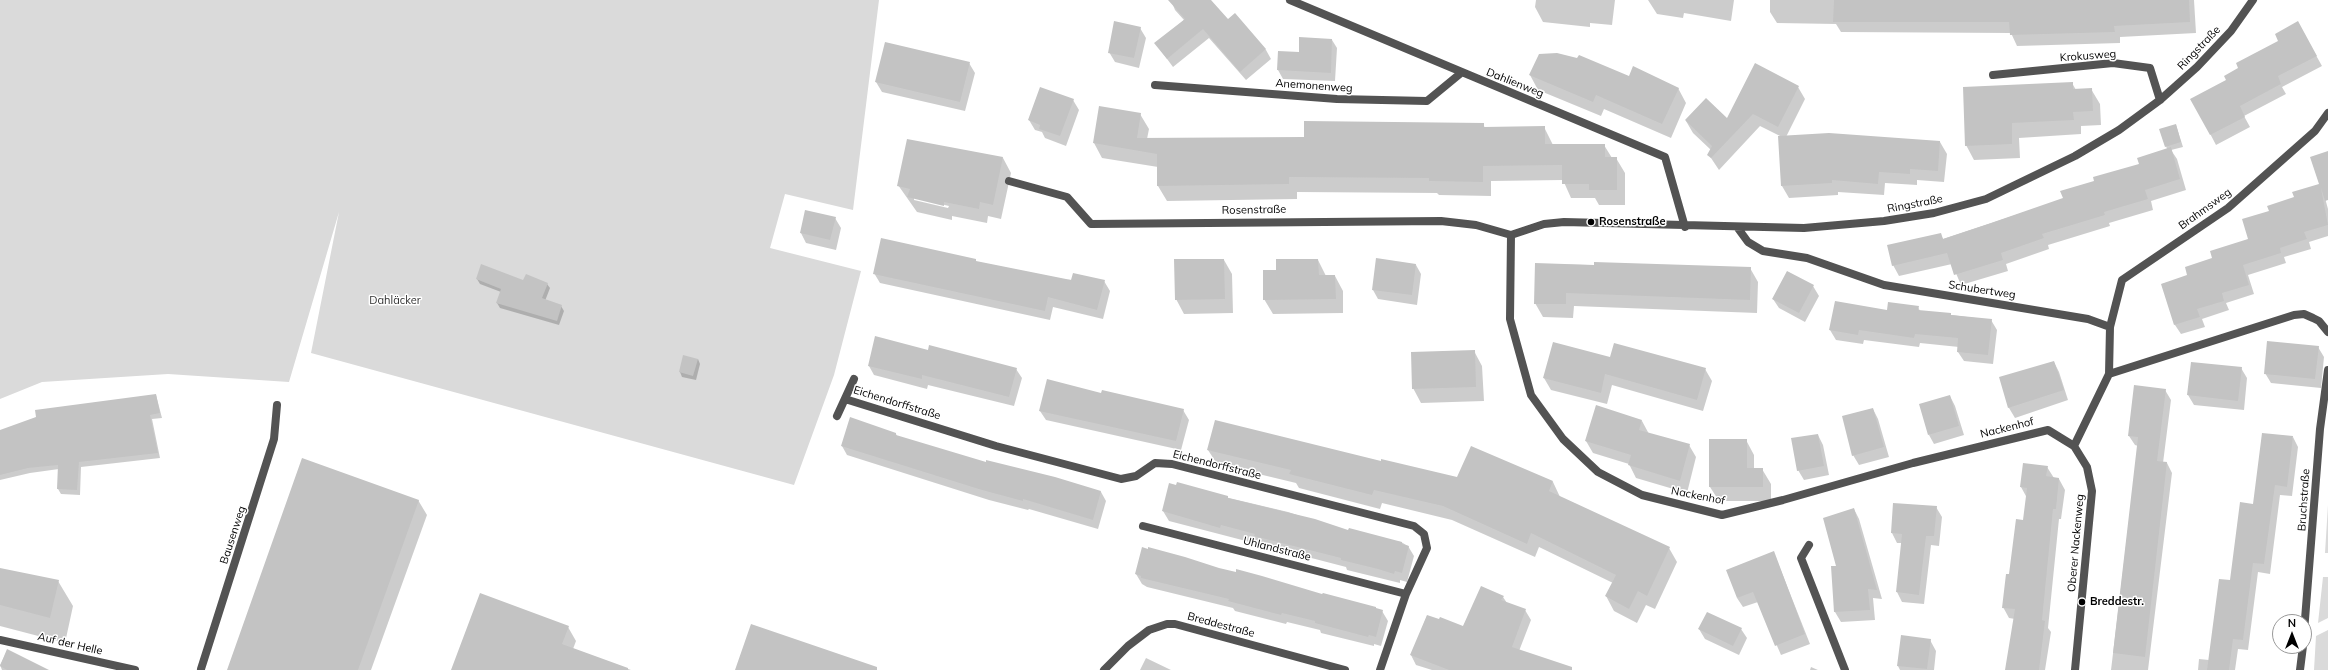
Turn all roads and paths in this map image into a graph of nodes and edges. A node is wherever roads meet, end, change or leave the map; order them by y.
1 (1290, 0) edge
2 (2253, 0) edge
3 (1461, 73) junction
4 (1993, 75) dead end
5 (1155, 85) dead end
6 (2160, 100) junction
7 (2328, 113) edge
8 (1009, 180) dead end
9 (1685, 227) junction
10 (1737, 227) junction
11 (1511, 235) junction
12 (2110, 327) junction
13 (2328, 332) edge
14 (2328, 370) edge
15 (2109, 374) junction
16 (854, 379) dead end
17 (845, 398) junction
18 (277, 405) dead end
19 (837, 416) dead end
20 (2074, 446) junction
21 (1143, 526) dead end
22 (1809, 545) dead end
23 (1406, 594) junction
24 (2305, 614) edge
25 (0, 640) edge
26 (2302, 654) edge
27 (135, 670) edge
28 (201, 670) edge
29 (1104, 670) edge
30 (1345, 670) edge
31 (1380, 670) edge
32 (1845, 670) edge
33 (2075, 670) edge
34 (2300, 670) edge

1 - 3 street, Dahlienweg
2 - 6 street, Ringstraße
3 - 5 street, Anemonenweg
3 - 9 street, Dahlienweg
4 - 6 street, Krokusweg
6 - 10 street, Ringstraße
7 - 12 street, Brahmsweg
8 - 11 street, Rosenstraße
9 - 10 street, Ringstraße
9 - 11 street, Ringstraße
10 - 12 street, Schubertweg
11 - 20 street, Nackenhof
12 - 15 street
13 - 15 street
14 - 24 street, Bruchstraße
15 - 20 street
16 - 17 street, Eichendorffstraße
17 - 19 street, Eichendorffstraße
17 - 23 street, Eichendorffstraße
18 - 28 street, Bausenweg
20 - 33 street, Oberer Nackenweg
21 - 23 street, Uhlandstraße
22 - 32 street
23 - 31 street, Eichendorffstraße
25 - 27 street, Auf der Helle
26 - 34 street
29 - 30 street, Breddestraße

